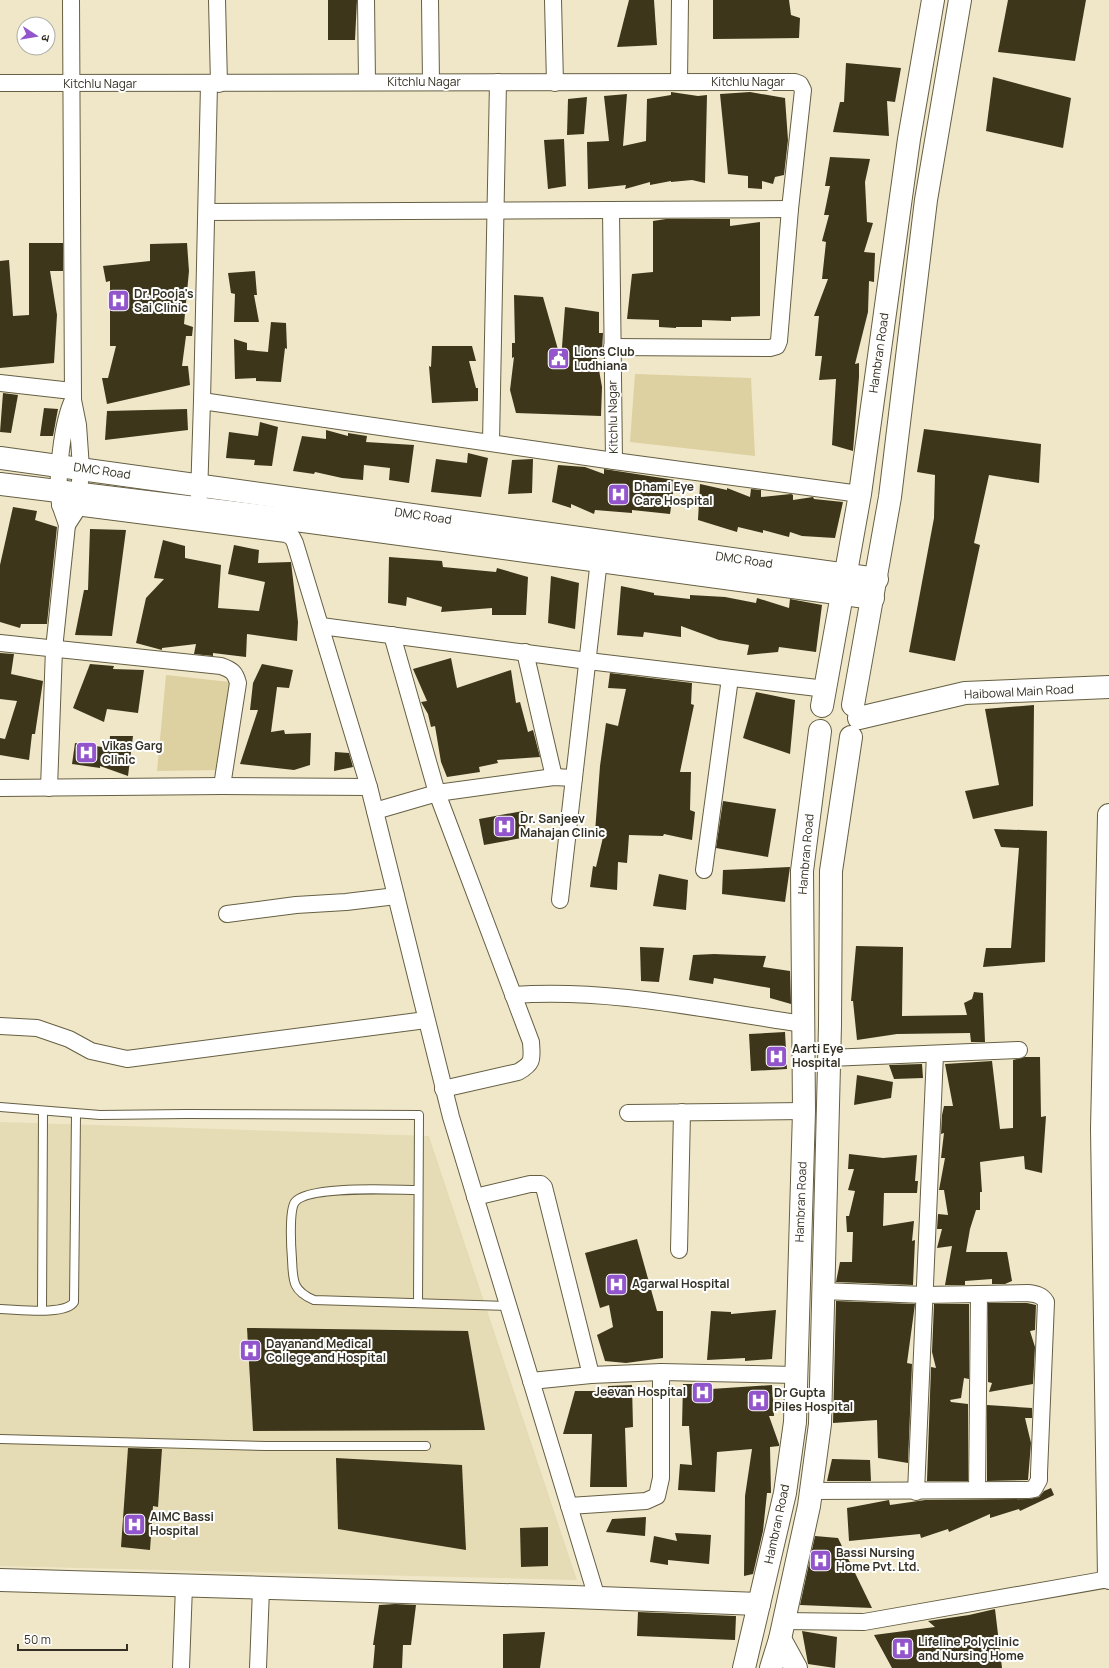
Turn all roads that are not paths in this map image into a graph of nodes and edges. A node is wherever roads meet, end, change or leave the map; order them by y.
1 (71, 0) edge
2 (217, 0) edge
3 (366, 0) edge
4 (430, 0) edge
5 (553, 0) edge
6 (680, 0) edge
7 (933, 0) edge
8 (960, 0) edge
9 (679, 81) junction
10 (367, 82) junction
11 (431, 82) junction
12 (498, 82) junction
13 (0, 83) edge
14 (555, 83) junction
15 (71, 84) junction
16 (214, 84) junction
17 (790, 209) junction
18 (496, 210) junction
19 (611, 210) junction
20 (207, 212) junction
21 (612, 347) junction
22 (0, 382) edge
23 (72, 395) junction
24 (202, 401) junction
25 (491, 442) junction
26 (0, 458) edge
27 (614, 461) junction
28 (71, 467) junction
29 (0, 484) edge
30 (200, 485) junction
31 (860, 494) junction
32 (69, 499) junction
33 (198, 508) junction
34 (601, 540) junction
35 (599, 561) junction
36 (844, 584) junction
37 (875, 589) junction
38 (321, 626) junction
39 (392, 635) junction
40 (0, 643) edge
41 (54, 649) junction
42 (524, 652) junction
43 (588, 661) junction
44 (730, 678) junction
45 (1107, 687) edge
46 (824, 697) junction
47 (854, 720) junction
48 (820, 731) junction
49 (554, 778) junction
50 (574, 778) junction
51 (222, 786) junction
52 (370, 787) junction
53 (0, 788) edge
54 (49, 788) junction
55 (437, 794) junction
56 (375, 811) junction
57 (1109, 815) edge
58 (704, 870) dead end
59 (396, 896) junction
60 (560, 900) dead end
61 (227, 914) dead end
62 (513, 995) junction
63 (426, 1020) junction
64 (803, 1024) junction
65 (0, 1026) edge
66 (1019, 1050) dead end
67 (935, 1054) junction
68 (830, 1058) junction
69 (443, 1089) junction
70 (0, 1107) edge
71 (44, 1111) junction
72 (804, 1111) junction
73 (682, 1112) junction
74 (628, 1113) dead end
75 (76, 1114) junction
76 (1105, 1128) edge
77 (418, 1190) junction
78 (475, 1197) junction
79 (1106, 1229) edge
80 (679, 1250) dead end
81 (822, 1291) junction
82 (925, 1295) junction
83 (979, 1295) junction
84 (418, 1303) junction
85 (508, 1306) junction
86 (0, 1309) edge
87 (42, 1310) junction
88 (1107, 1324) edge
89 (661, 1372) junction
90 (591, 1375) junction
91 (796, 1375) junction
92 (531, 1381) junction
93 (0, 1439) edge
94 (426, 1446) dead end
95 (977, 1490) junction
96 (811, 1491) junction
97 (916, 1492) junction
98 (570, 1506) junction
99 (1107, 1572) edge
100 (0, 1580) edge
101 (184, 1586) junction
102 (261, 1588) junction
103 (598, 1598) junction
104 (759, 1604) junction
105 (782, 1630) junction
106 (181, 1668) edge
107 (258, 1668) edge
108 (744, 1668) edge
109 (771, 1668) edge
110 (796, 1668) edge

1 - 15 street
2 - 16 street
3 - 10 street
4 - 11 street
5 - 14 street
6 - 9 street
7 - 31 street, Hambran Road
8 - 37 street, Hambran Road
9 - 14 street, Kitchlu Nagar
9 - 17 street, Kitchlu Nagar
10 - 11 street, Kitchlu Nagar
10 - 16 street, Kitchlu Nagar
11 - 12 street, Kitchlu Nagar
12 - 14 street, Kitchlu Nagar
12 - 18 street
13 - 15 street, Kitchlu Nagar
15 - 16 street, Kitchlu Nagar
15 - 23 street
16 - 20 street
17 - 19 street
17 - 21 street, Kitchlu Nagar
18 - 19 street
18 - 20 street
18 - 25 street
19 - 21 street
20 - 24 street
21 - 27 street, Kitchlu Nagar
22 - 23 street
23 - 28 street
24 - 25 street
24 - 30 street
25 - 27 street
26 - 28 street, DMC Road
27 - 31 street, Kitchlu Nagar
28 - 30 street, DMC Road
28 - 32 street
29 - 32 street
30 - 33 street
30 - 34 street, DMC Road
31 - 36 street, Hambran Road
32 - 33 street
32 - 38 street
32 - 41 street
33 - 35 street
34 - 35 street
34 - 36 street, DMC Road
35 - 36 street
35 - 43 street
36 - 37 street
36 - 46 street, Hambran Road
37 - 47 street, Hambran Road
38 - 39 street
38 - 52 street
39 - 42 street
39 - 55 street
40 - 41 street
41 - 51 street
41 - 54 street
42 - 43 street
42 - 49 street
43 - 44 street
43 - 50 street
44 - 46 street
44 - 58 street
45 - 47 street, Haibowal Main Road
46 - 47 street
46 - 48 street
47 - 48 street
47 - 68 street, Hambran Road
48 - 64 street, Hambran Road
49 - 50 street
49 - 55 street
50 - 60 street
51 - 52 street
51 - 54 street
52 - 56 street
53 - 54 street
55 - 56 street
55 - 62 street
56 - 59 street
57 - 76 street
59 - 61 street
59 - 63 street
62 - 64 street
62 - 69 street
63 - 65 street
63 - 69 street
64 - 72 street, Hambran Road
66 - 67 street
67 - 68 street
67 - 82 street
68 - 81 street, Hambran Road
69 - 78 street
70 - 71 lane
71 - 75 lane
71 - 87 lane
72 - 73 street
72 - 91 street, Hambran Road
73 - 74 street
73 - 80 street
75 - 77 lane
75 - 87 lane
76 - 79 street
77 - 84 lane
77 - 84 lane
78 - 85 street
78 - 90 street
79 - 88 street
81 - 82 street
81 - 96 street, Hambran Road
82 - 83 street
82 - 97 street
83 - 95 street
83 - 95 street
84 - 85 lane
85 - 92 street
86 - 87 lane
88 - 99 street
89 - 90 street
89 - 91 street
89 - 98 street
90 - 92 street
91 - 104 street, Hambran Road
92 - 98 street
93 - 94 lane
95 - 97 street
96 - 97 street
96 - 105 street, Hambran Road
98 - 103 street
99 - 105 street
100 - 101 street
101 - 102 street
101 - 106 street
102 - 103 street
102 - 107 street
103 - 104 street
104 - 108 street, Hambran Road
105 - 109 street, Hambran Road
105 - 110 street

